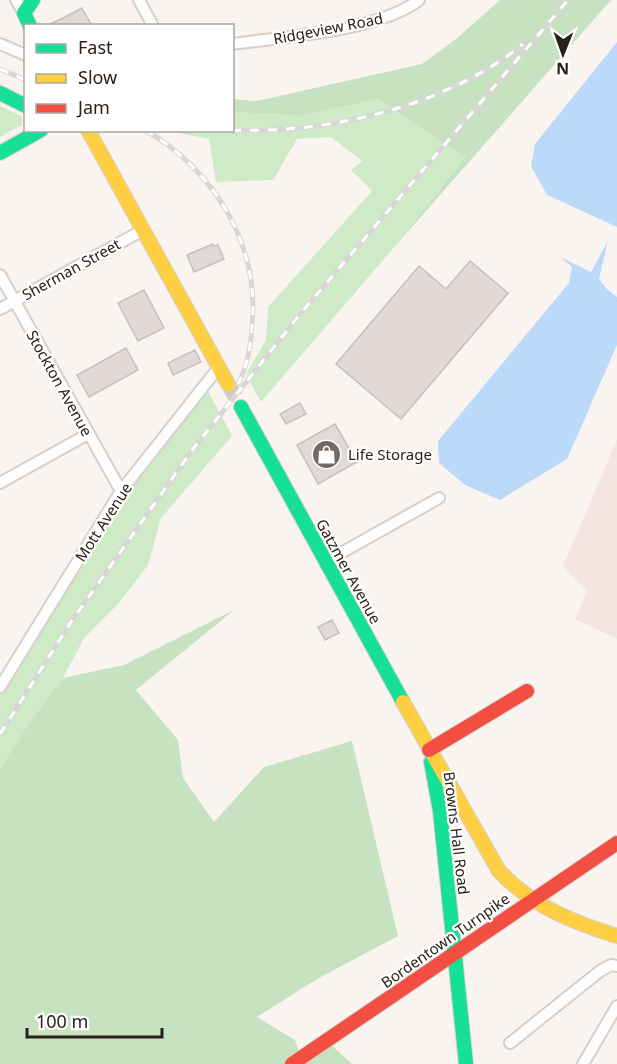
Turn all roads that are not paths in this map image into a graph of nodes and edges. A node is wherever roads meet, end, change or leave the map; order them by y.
1 (16, 0) edge
2 (33, 0) edge
3 (139, 0) edge
4 (416, 1) edge
5 (27, 20) edge
6 (152, 24) edge
7 (0, 44) edge
8 (234, 44) edge
9 (24, 54) edge
10 (0, 93) edge
11 (24, 105) edge
12 (37, 132) edge
13 (89, 132) edge
14 (0, 153) edge
15 (143, 230) junction
16 (0, 275) edge
17 (15, 301) junction
18 (0, 309) edge
19 (219, 367) junction
20 (228, 384) tunnel mouth
21 (241, 406) tunnel mouth
22 (88, 434) junction
23 (0, 483) edge
24 (121, 491) junction
25 (439, 498) dead end
26 (325, 562) junction
27 (0, 687) edge
28 (527, 692) dead end
29 (429, 750) junction
30 (617, 843) edge
31 (530, 901) junction
32 (617, 936) edge
33 (456, 954) junction
34 (617, 966) edge
35 (617, 1006) edge
36 (510, 1043) dead end
37 (292, 1064) edge
38 (466, 1064) edge
39 (583, 1064) edge

1 - 5 street
2 - 5 street
3 - 6 street
4 - 8 street, Ridgeview Road
7 - 9 street
10 - 11 street
12 - 14 street
13 - 15 street
15 - 17 street, Sherman Street
15 - 19 street
16 - 17 street, Stockton Avenue
17 - 18 street, Sherman Street
17 - 22 street, Stockton Avenue
19 - 20 street
19 - 24 street, Mott Avenue
21 - 26 street, Gatzmer Avenue
22 - 23 street
22 - 24 street, Stockton Avenue
24 - 27 street, Mott Avenue
25 - 26 street
26 - 29 street, Gatzmer Avenue
28 - 29 street
29 - 31 street, Gatzmer Avenue
29 - 33 street, Browns Hall Road
30 - 31 street, Bordentown Turnpike
31 - 32 street, Gatzmer Avenue
31 - 33 street, Bordentown Turnpike
33 - 37 street, Bordentown Turnpike
33 - 38 street, Browns Hall Road
34 - 36 street
35 - 39 street

